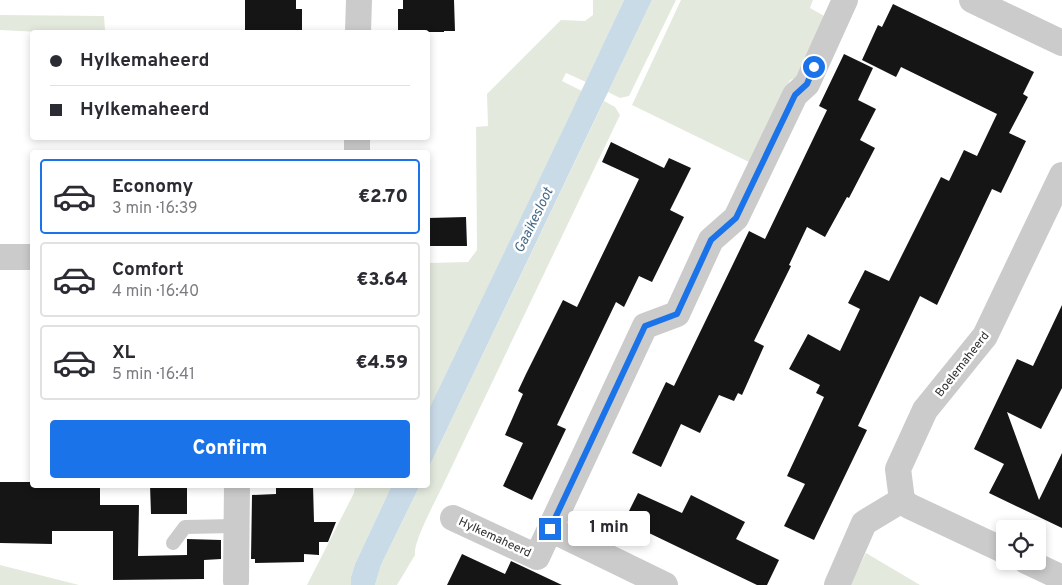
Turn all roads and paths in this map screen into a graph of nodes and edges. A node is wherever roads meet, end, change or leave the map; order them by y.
1 (359, 0) edge
2 (845, 0) edge
3 (972, 0) edge
4 (358, 30) edge
5 (1062, 44) edge
6 (1062, 175) edge
7 (0, 257) edge
8 (30, 257) edge
9 (237, 488) edge
10 (902, 500) junction
11 (453, 518) dead end
12 (236, 526) junction
13 (550, 529) junction
14 (172, 543) dead end
15 (996, 548) edge
16 (1045, 570) edge
17 (1062, 578) edge
18 (236, 581) dead end
19 (665, 585) edge
20 (837, 585) edge

1 - 4 street
2 - 13 street, Hylkemaheerd
3 - 5 street
6 - 10 street, Boelemaheerd
7 - 8 street
9 - 12 street
10 - 15 street
10 - 20 street
11 - 13 street, Hylkemaheerd
12 - 14 lane
12 - 18 street
13 - 19 street
16 - 17 street

